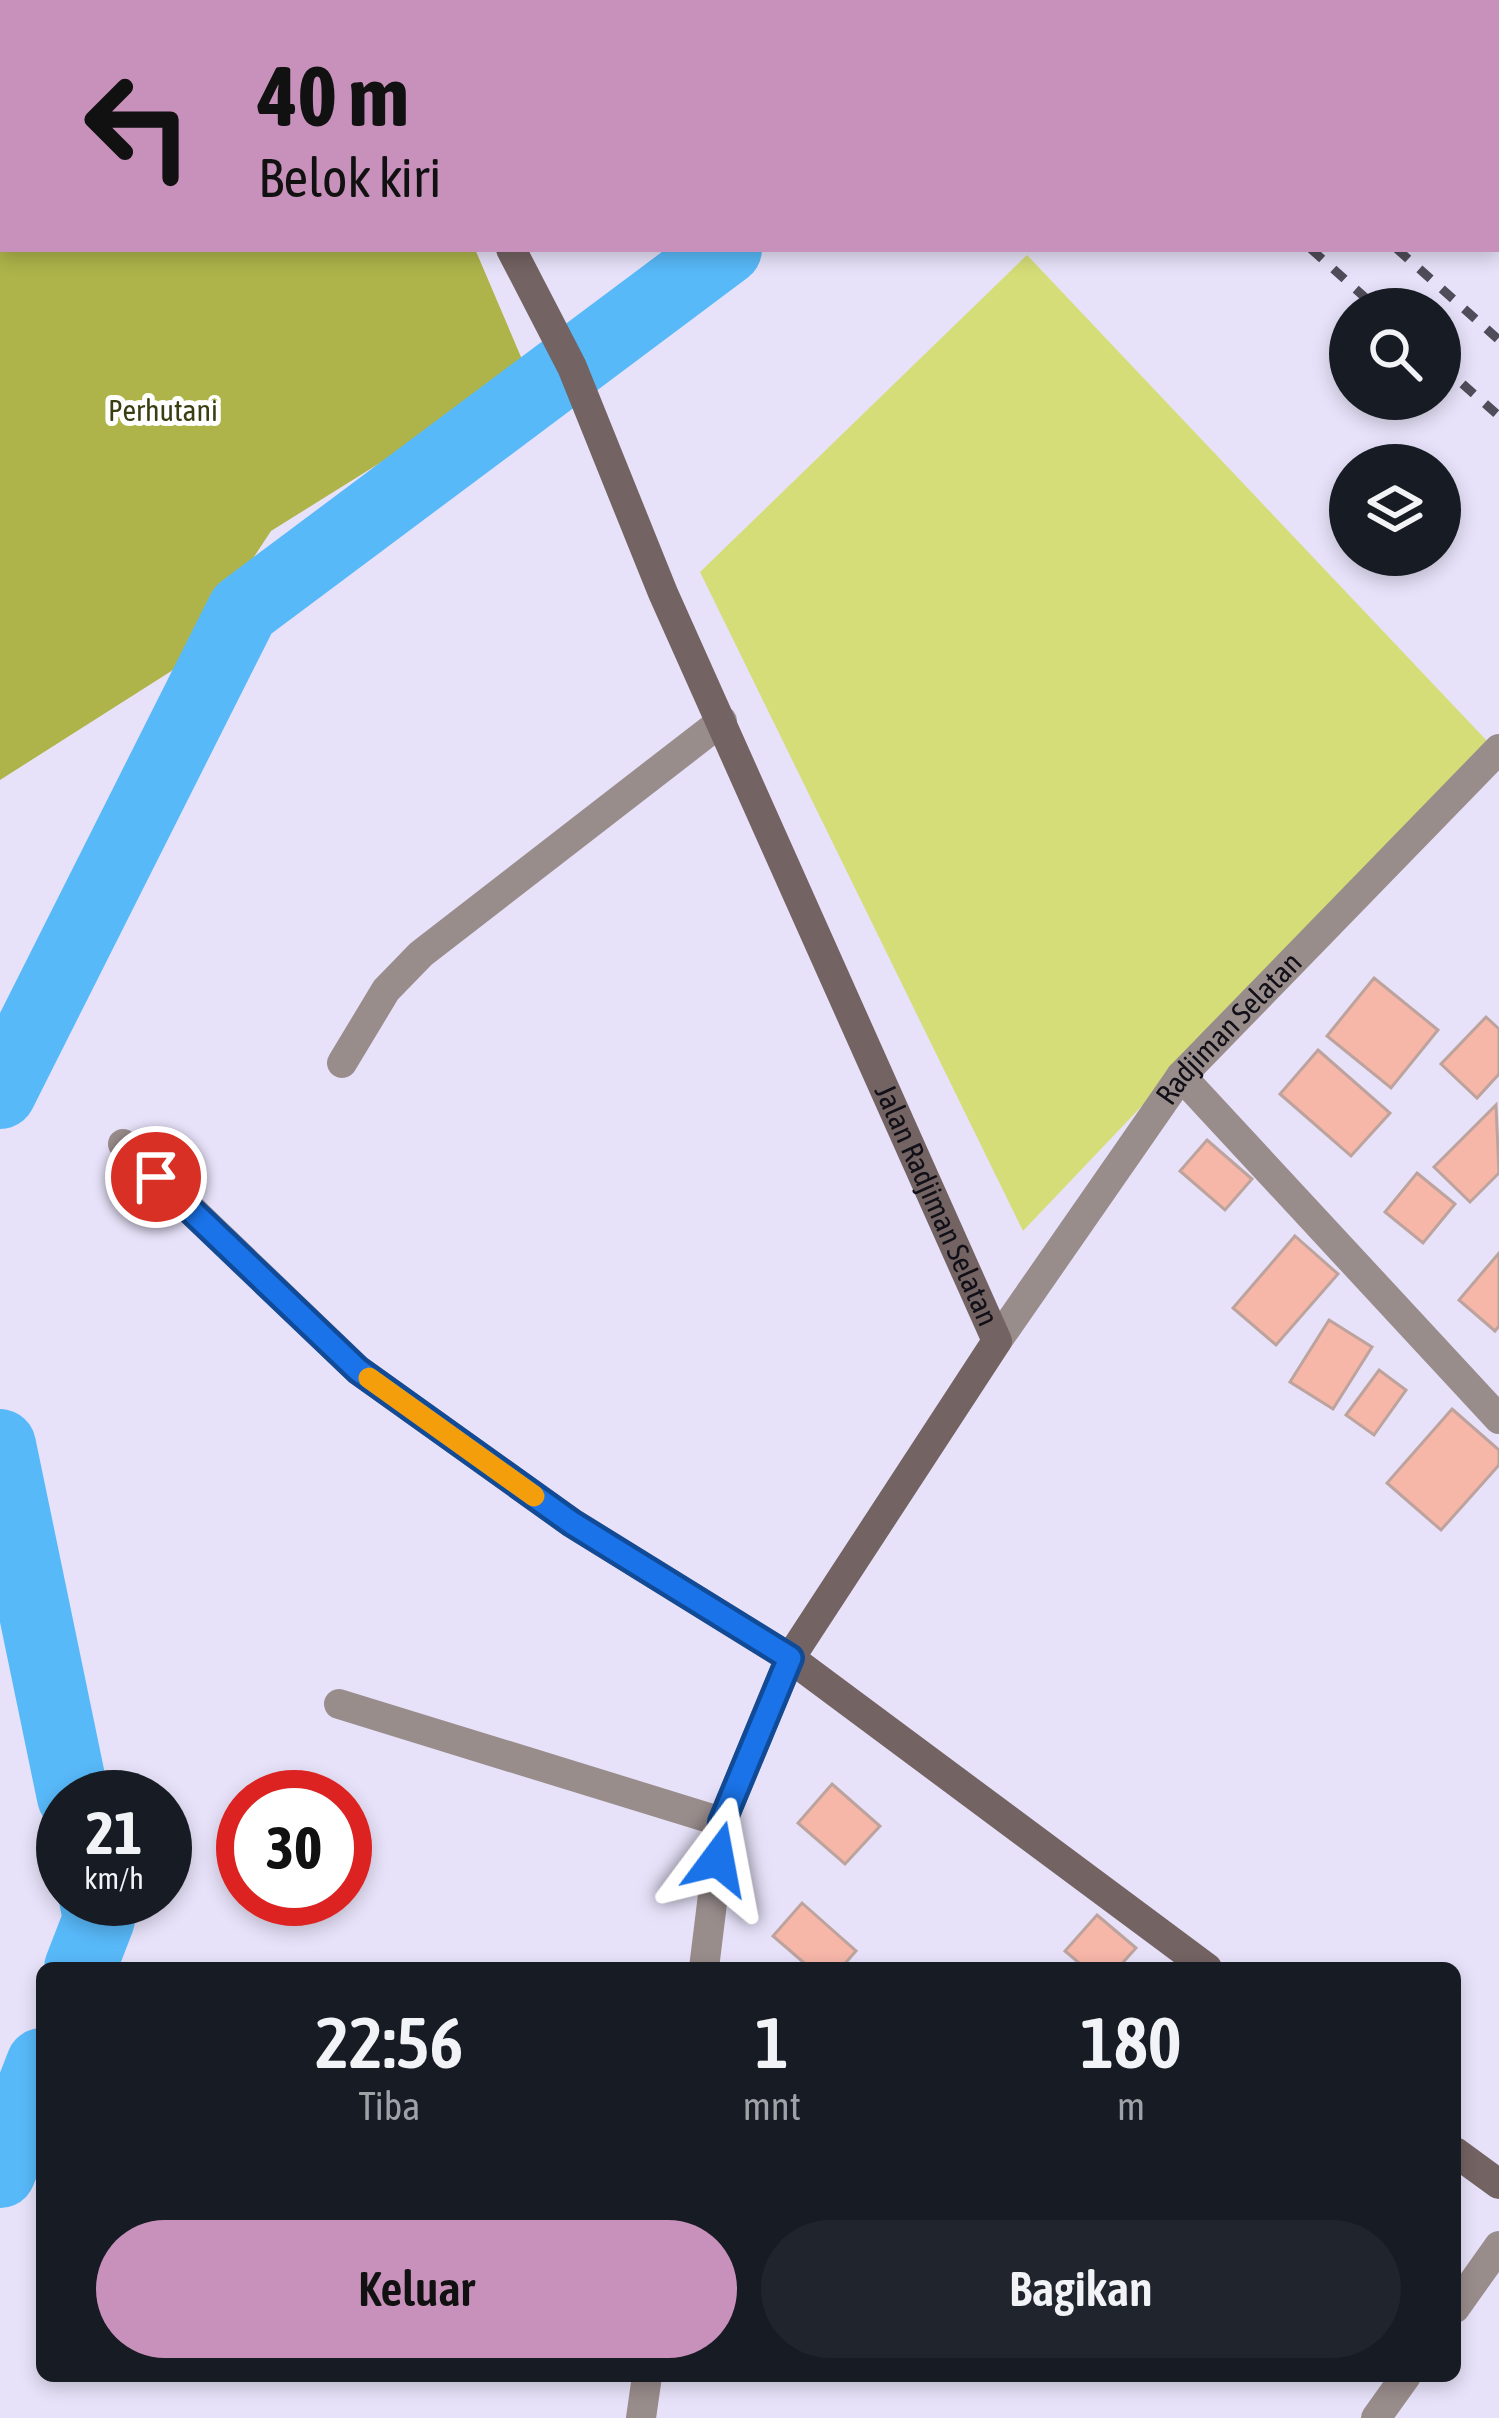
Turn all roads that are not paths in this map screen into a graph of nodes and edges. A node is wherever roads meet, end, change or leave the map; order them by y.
1 (513, 252) edge
2 (722, 721) junction
3 (1499, 749) edge
4 (342, 1063) dead end
5 (1181, 1076) junction
6 (123, 1144) dead end
7 (997, 1341) junction
8 (1499, 1419) edge
9 (790, 1658) junction
10 (339, 1704) dead end
11 (722, 1822) junction
12 (705, 1962) edge
13 (1200, 1962) edge
14 (1461, 2156) edge
15 (1499, 2184) edge
16 (1499, 2246) edge
17 (1461, 2300) edge
18 (646, 2382) edge
19 (1402, 2382) edge
20 (641, 2418) edge
21 (1376, 2418) edge

1 - 2 street, Jalan Radjiman Selatan
2 - 4 street
2 - 7 street, Jalan Radjiman Selatan
3 - 5 street, Radjiman Selatan
5 - 7 street, Radjiman Selatan
5 - 8 street
6 - 9 street
7 - 9 street, Jalan Radjiman Selatan
9 - 11 street
9 - 13 street
10 - 11 street
11 - 12 street
14 - 15 street
16 - 17 street
18 - 20 street
19 - 21 street

